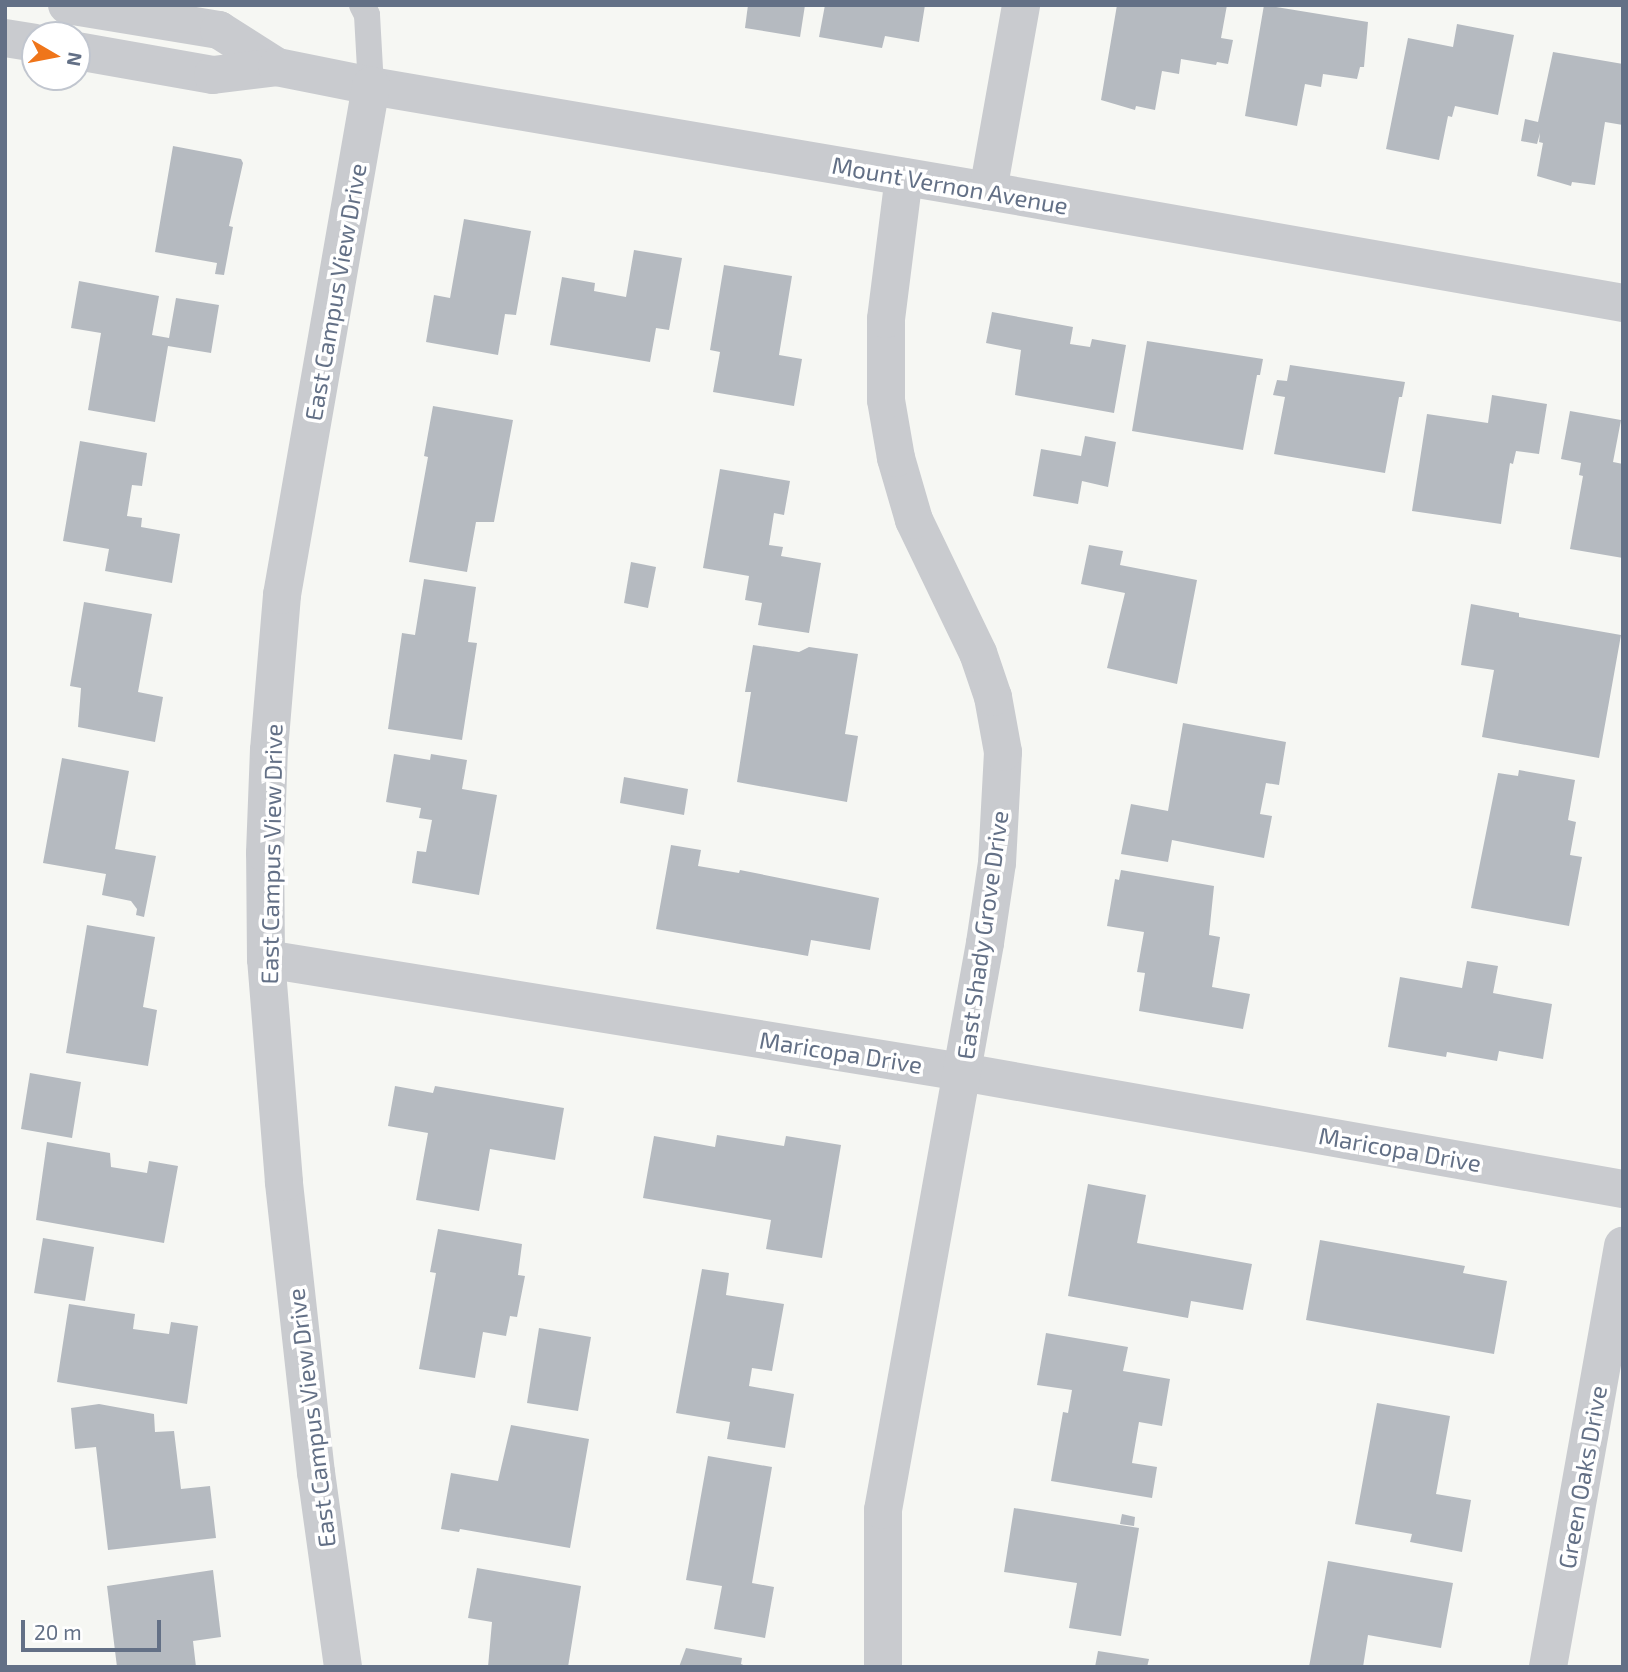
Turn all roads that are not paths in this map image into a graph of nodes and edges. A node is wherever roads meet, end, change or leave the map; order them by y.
1 (67, 5) edge
2 (1021, 5) edge
3 (367, 9) edge
4 (91, 53) edge
5 (277, 67) junction
6 (371, 86) junction
7 (904, 177) junction
8 (988, 191) junction
9 (1623, 303) edge
10 (266, 959) junction
11 (962, 1072) junction
12 (1623, 1189) edge
13 (1623, 1246) edge
14 (343, 1667) edge
15 (883, 1667) edge
16 (1548, 1667) edge

1 - 5 street, Mount Vernon Avenue
2 - 8 street
3 - 6 lane
4 - 5 street, Mount Vernon Avenue
5 - 6 street, Mount Vernon Avenue
6 - 7 street, Mount Vernon Avenue
6 - 10 street, East Campus View Drive
7 - 8 street, Mount Vernon Avenue
7 - 11 street, East Shady Grove Drive
8 - 9 street, Mount Vernon Avenue
10 - 11 street, Maricopa Drive
10 - 14 street, East Campus View Drive
11 - 12 street, Maricopa Drive
11 - 15 street, East Shady Grove Drive
13 - 16 street, Green Oaks Drive

